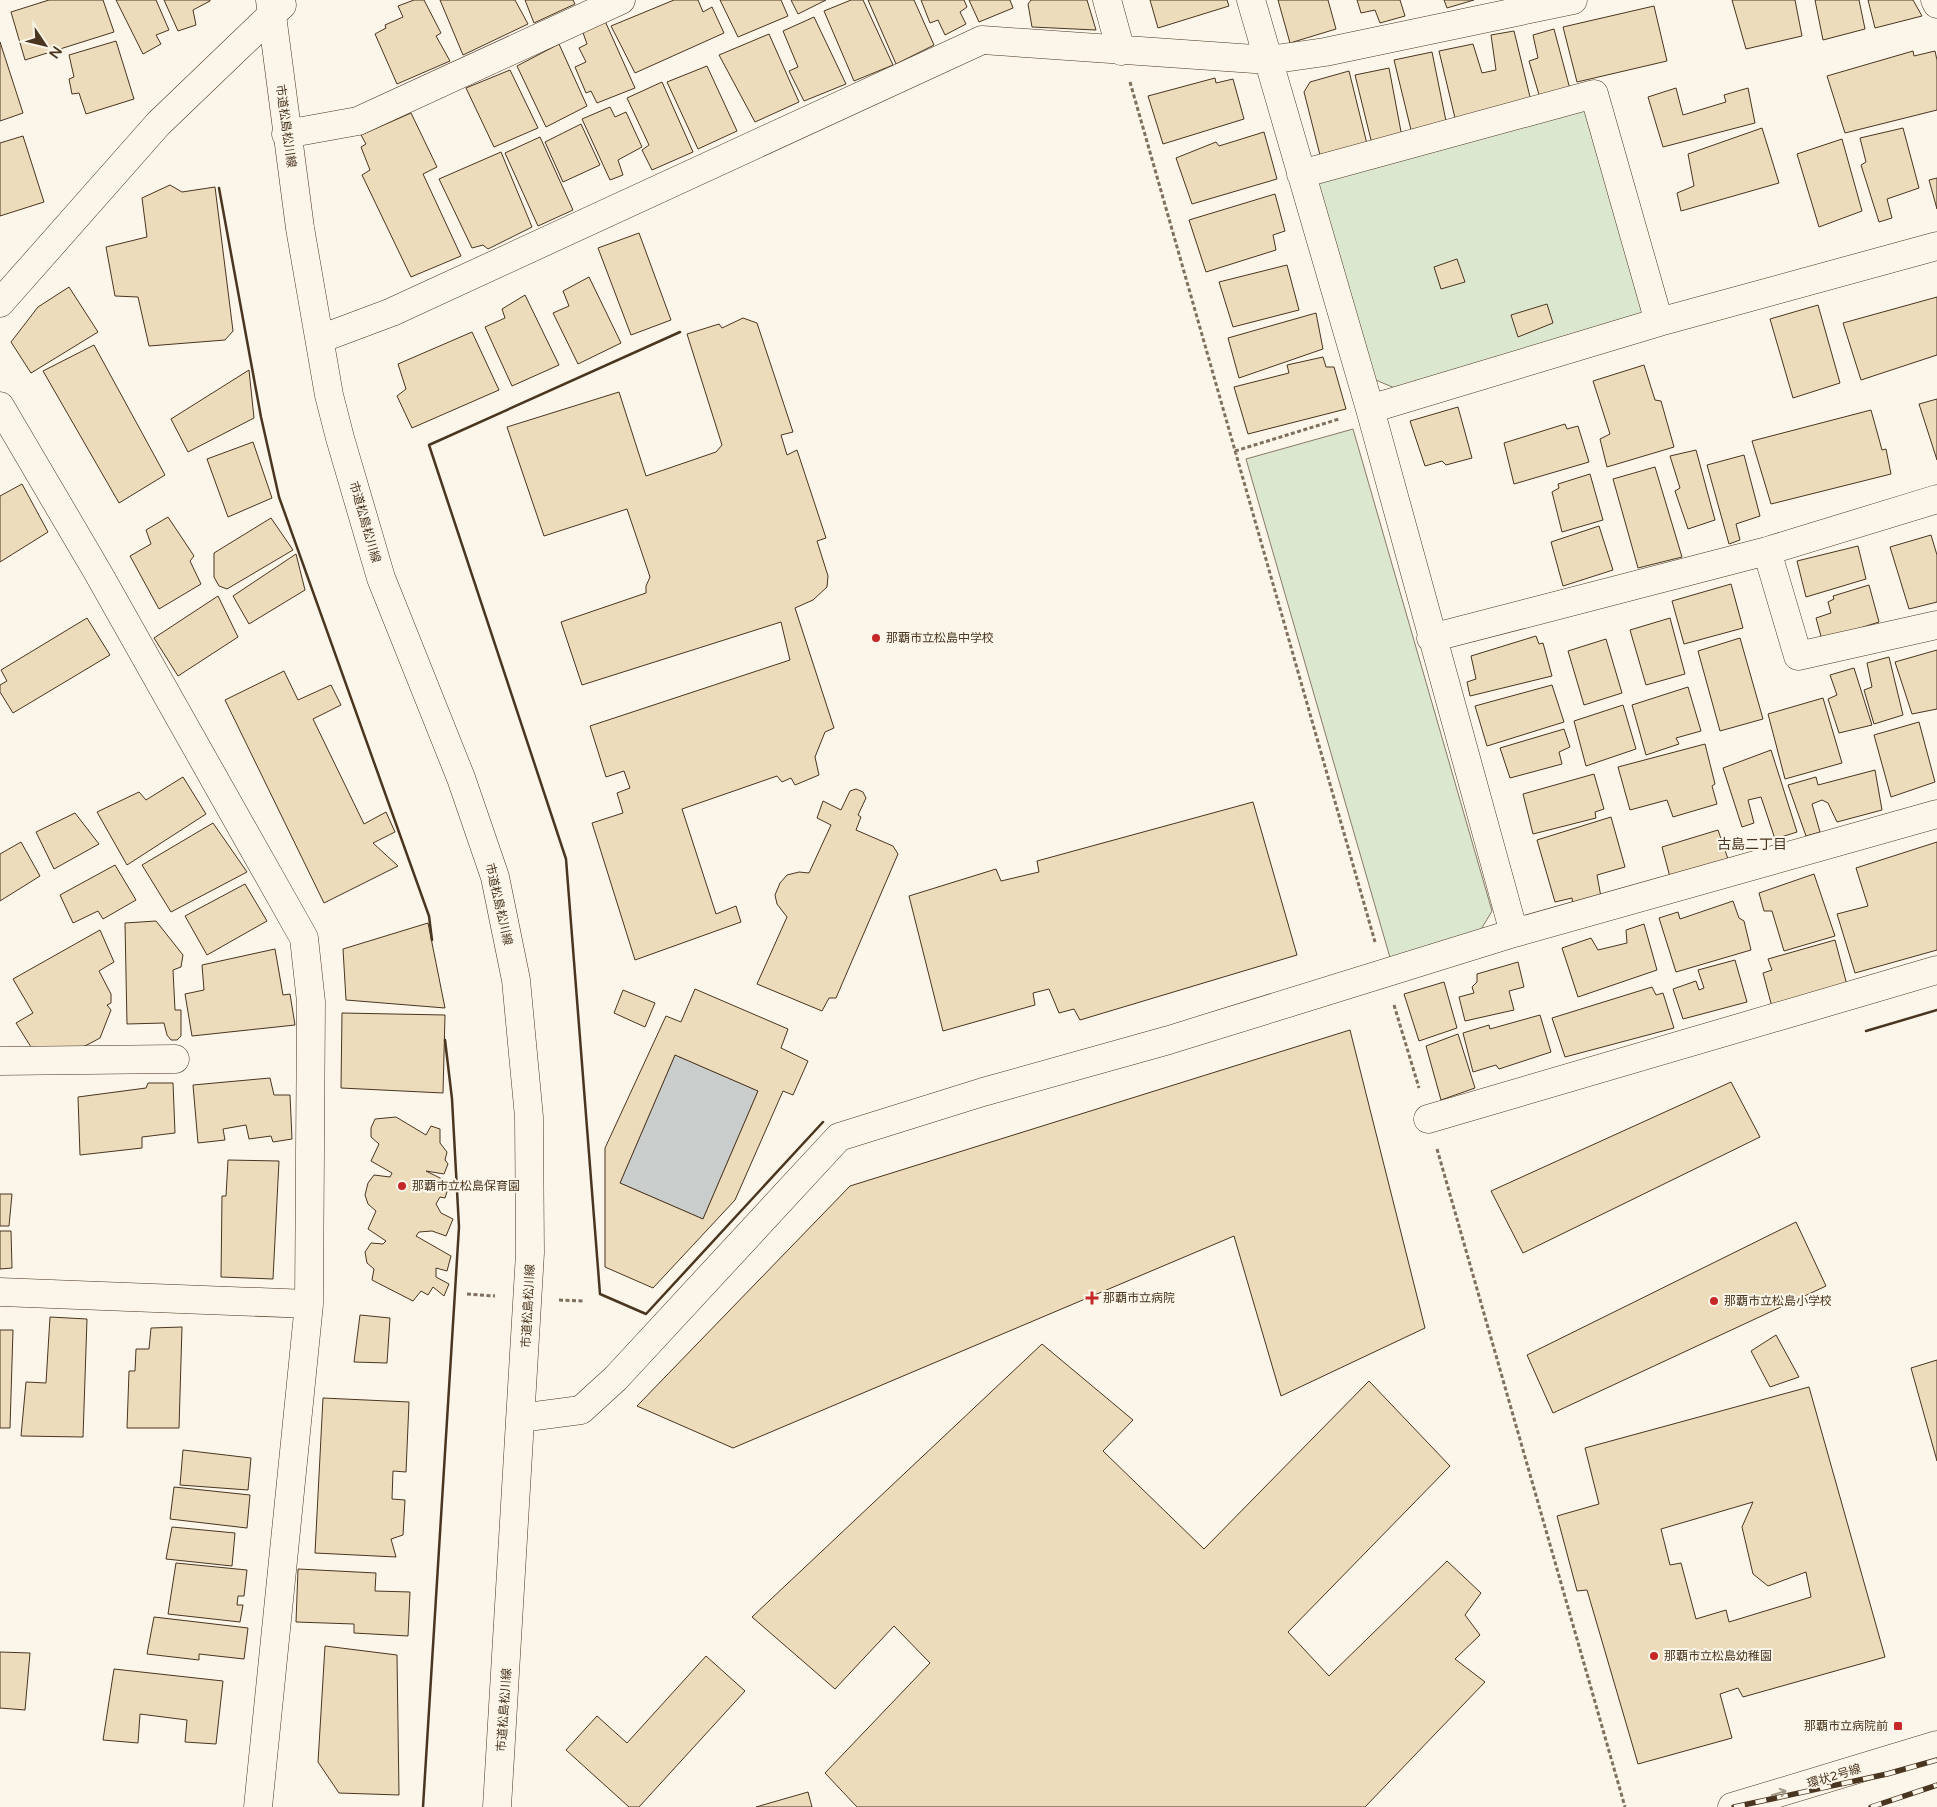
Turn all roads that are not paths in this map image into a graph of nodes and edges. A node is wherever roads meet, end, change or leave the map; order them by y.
1 (621, 0) edge
2 (1107, 0) edge
3 (1251, 0) edge
4 (1573, 0) edge
5 (1935, 0) edge
6 (276, 4) edge
7 (1937, 4) edge
8 (1121, 51) junction
9 (1269, 60) junction
10 (286, 134) junction
11 (1302, 174) junction
12 (1937, 246) edge
13 (0, 304) edge
14 (1659, 322) junction
15 (320, 339) junction
16 (0, 406) edge
17 (1370, 409) junction
18 (1937, 499) edge
19 (1767, 551) junction
20 (1937, 625) edge
21 (1431, 638) junction
22 (1937, 814) edge
23 (1514, 933) junction
24 (1937, 970) edge
25 (175, 1058) dead end
26 (0, 1061) edge
27 (1428, 1119) road end
28 (0, 1292) edge
29 (309, 1304) junction
30 (520, 1418) junction
31 (1937, 1745) edge
32 (258, 1807) edge
33 (497, 1807) edge
34 (1732, 1807) edge

1 - 10 street
2 - 8 street
3 - 9 street
4 - 9 street
5 - 7 street
6 - 10 street, 市道松島松川線
6 - 13 street
8 - 9 street
8 - 15 street
9 - 11 street
10 - 15 street, 市道松島松川線
11 - 14 street
11 - 17 street
12 - 14 street
14 - 17 street
15 - 30 street, 市道松島松川線
16 - 29 street
17 - 21 street
18 - 19 street
19 - 20 street
19 - 21 street
21 - 23 street
22 - 23 street
23 - 30 street
24 - 27 street
25 - 26 street
28 - 29 street
29 - 32 street
30 - 33 street, 市道松島松川線
34 -> 31 street, 環状2号線

